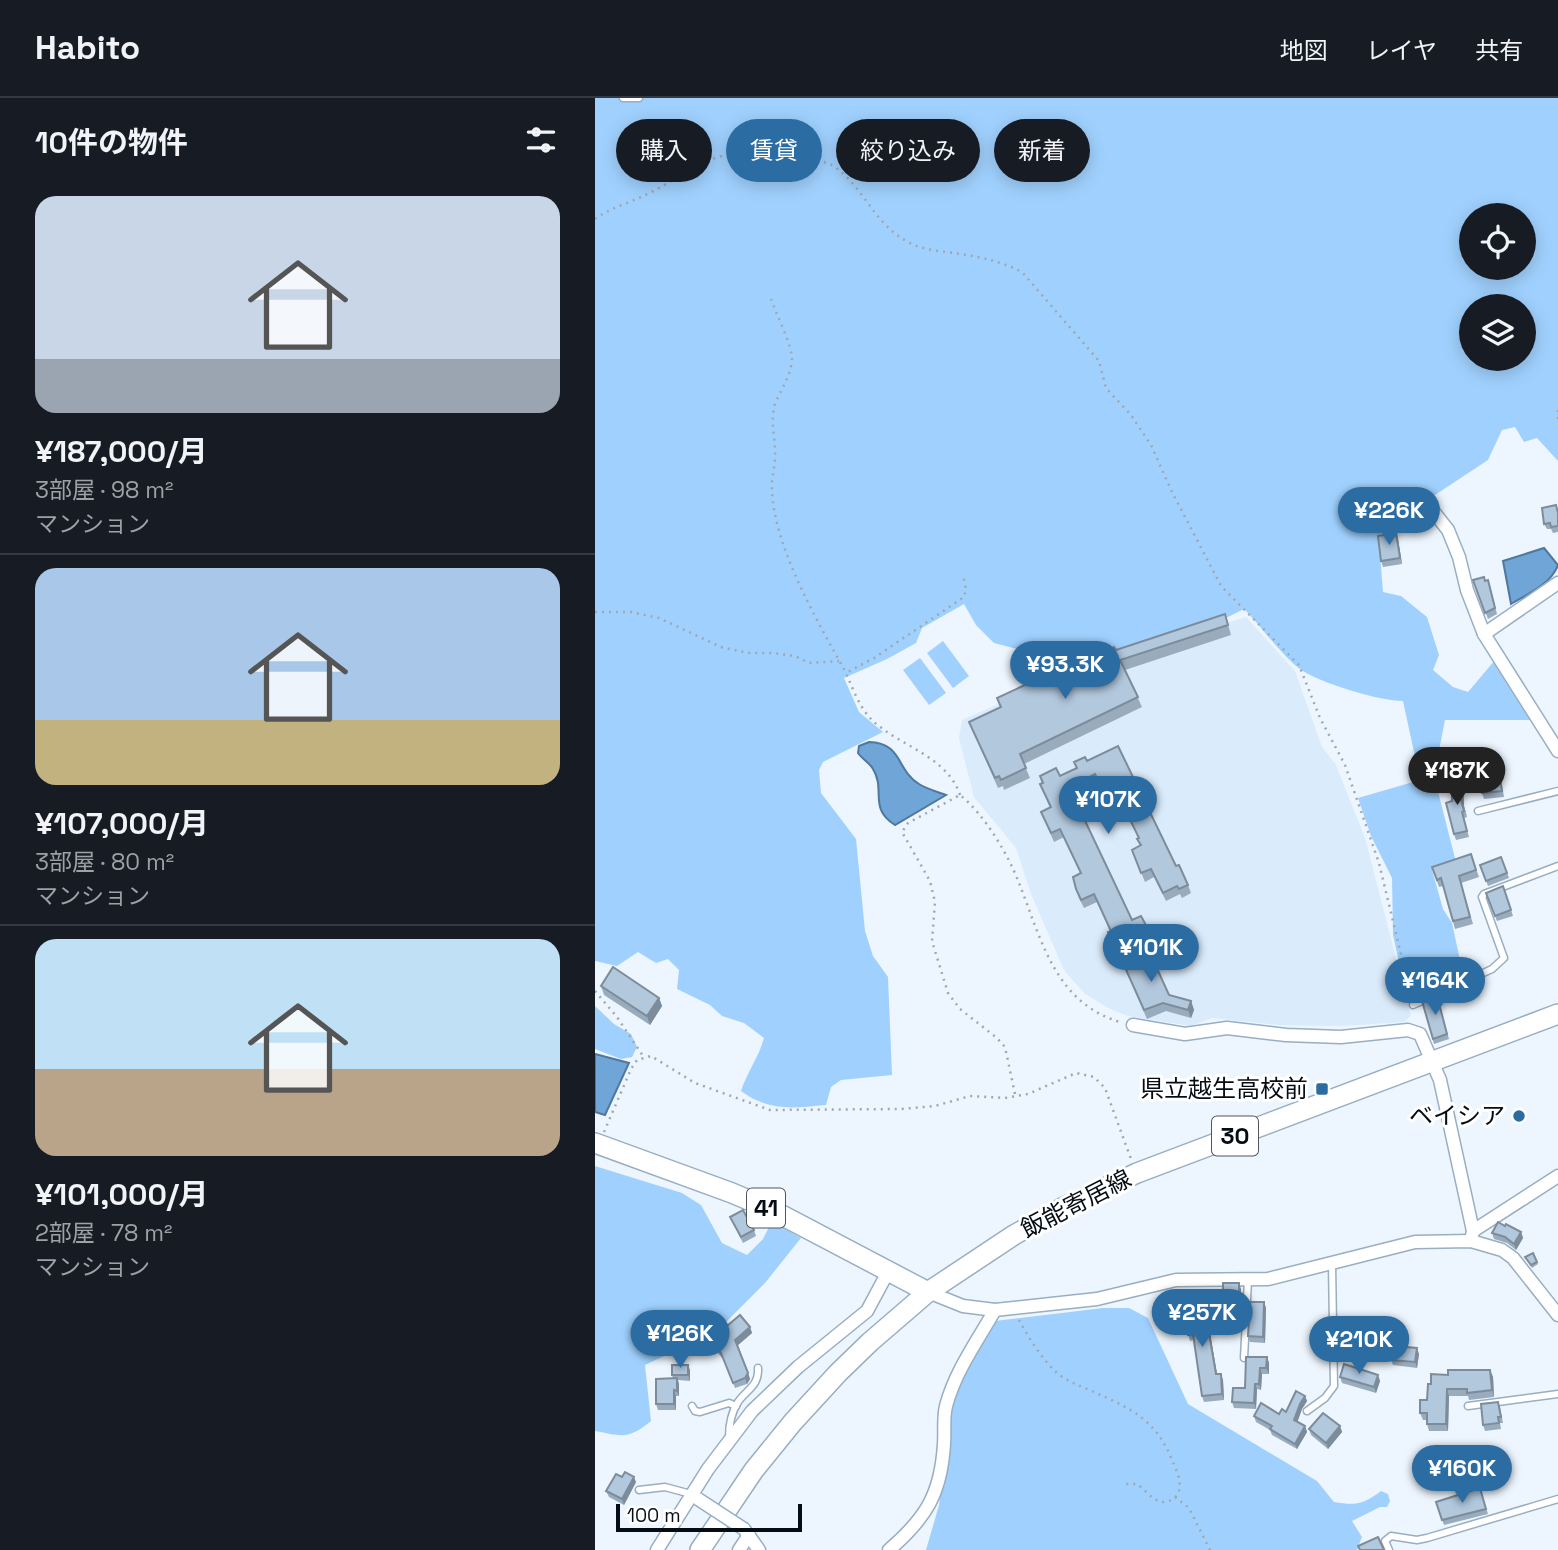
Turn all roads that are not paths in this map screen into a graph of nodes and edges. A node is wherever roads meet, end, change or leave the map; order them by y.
1 (624, 98) edge
2 (639, 98) edge
3 (1429, 506) dead end
4 (1558, 583) edge
5 (1485, 634) junction
6 (1558, 751) edge
7 (1558, 792) edge
8 (1478, 811) dead end
9 (1558, 866) edge
10 (1413, 1005) road end
11 (1558, 1014) edge
12 (1133, 1025) road end
13 (1432, 1062) junction
14 (597, 1144) edge
15 (1558, 1176) edge
16 (1472, 1236) junction
17 (1332, 1264) junction
18 (888, 1272) junction
19 (1248, 1280) junction
20 (928, 1292) junction
21 (995, 1310) junction
22 (1558, 1315) edge
23 (1244, 1358) edge
24 (758, 1368) dead end
25 (1558, 1394) edge
26 (692, 1406) dead end
27 (736, 1406) junction
28 (1468, 1406) dead end
29 (1307, 1411) dead end
30 (729, 1439) junction
31 (639, 1490) dead end
32 (695, 1496) junction
33 (1558, 1499) edge
34 (746, 1532) junction
35 (657, 1550) edge
36 (700, 1550) edge
37 (739, 1550) edge
38 (759, 1550) edge
39 (889, 1550) edge
40 (1389, 1550) edge

1 - 2 lane
3 - 5 street
4 - 5 street
5 - 6 street
7 - 8 lane
9 - 10 lane
11 - 13 main road, 飯能寄居線 / 30
12 - 13 street
13 - 16 street
13 - 20 main road, 飯能寄居線 / 30
14 - 18 main road, 41
15 - 16 street
16 - 17 street
16 - 22 street
17 - 19 street
17 - 29 lane
18 - 20 main road, 41
18 - 30 street
19 - 21 street
19 - 23 lane
20 - 21 street
20 - 36 main road, 飯能寄居線 / 30
21 - 39 street
24 - 27 lane
25 - 28 lane
26 - 27 lane
27 - 30 lane
30 - 32 street
31 - 32 lane
32 - 34 street, bridge
32 - 35 street
33 - 40 lane
34 - 37 street
34 - 38 street

